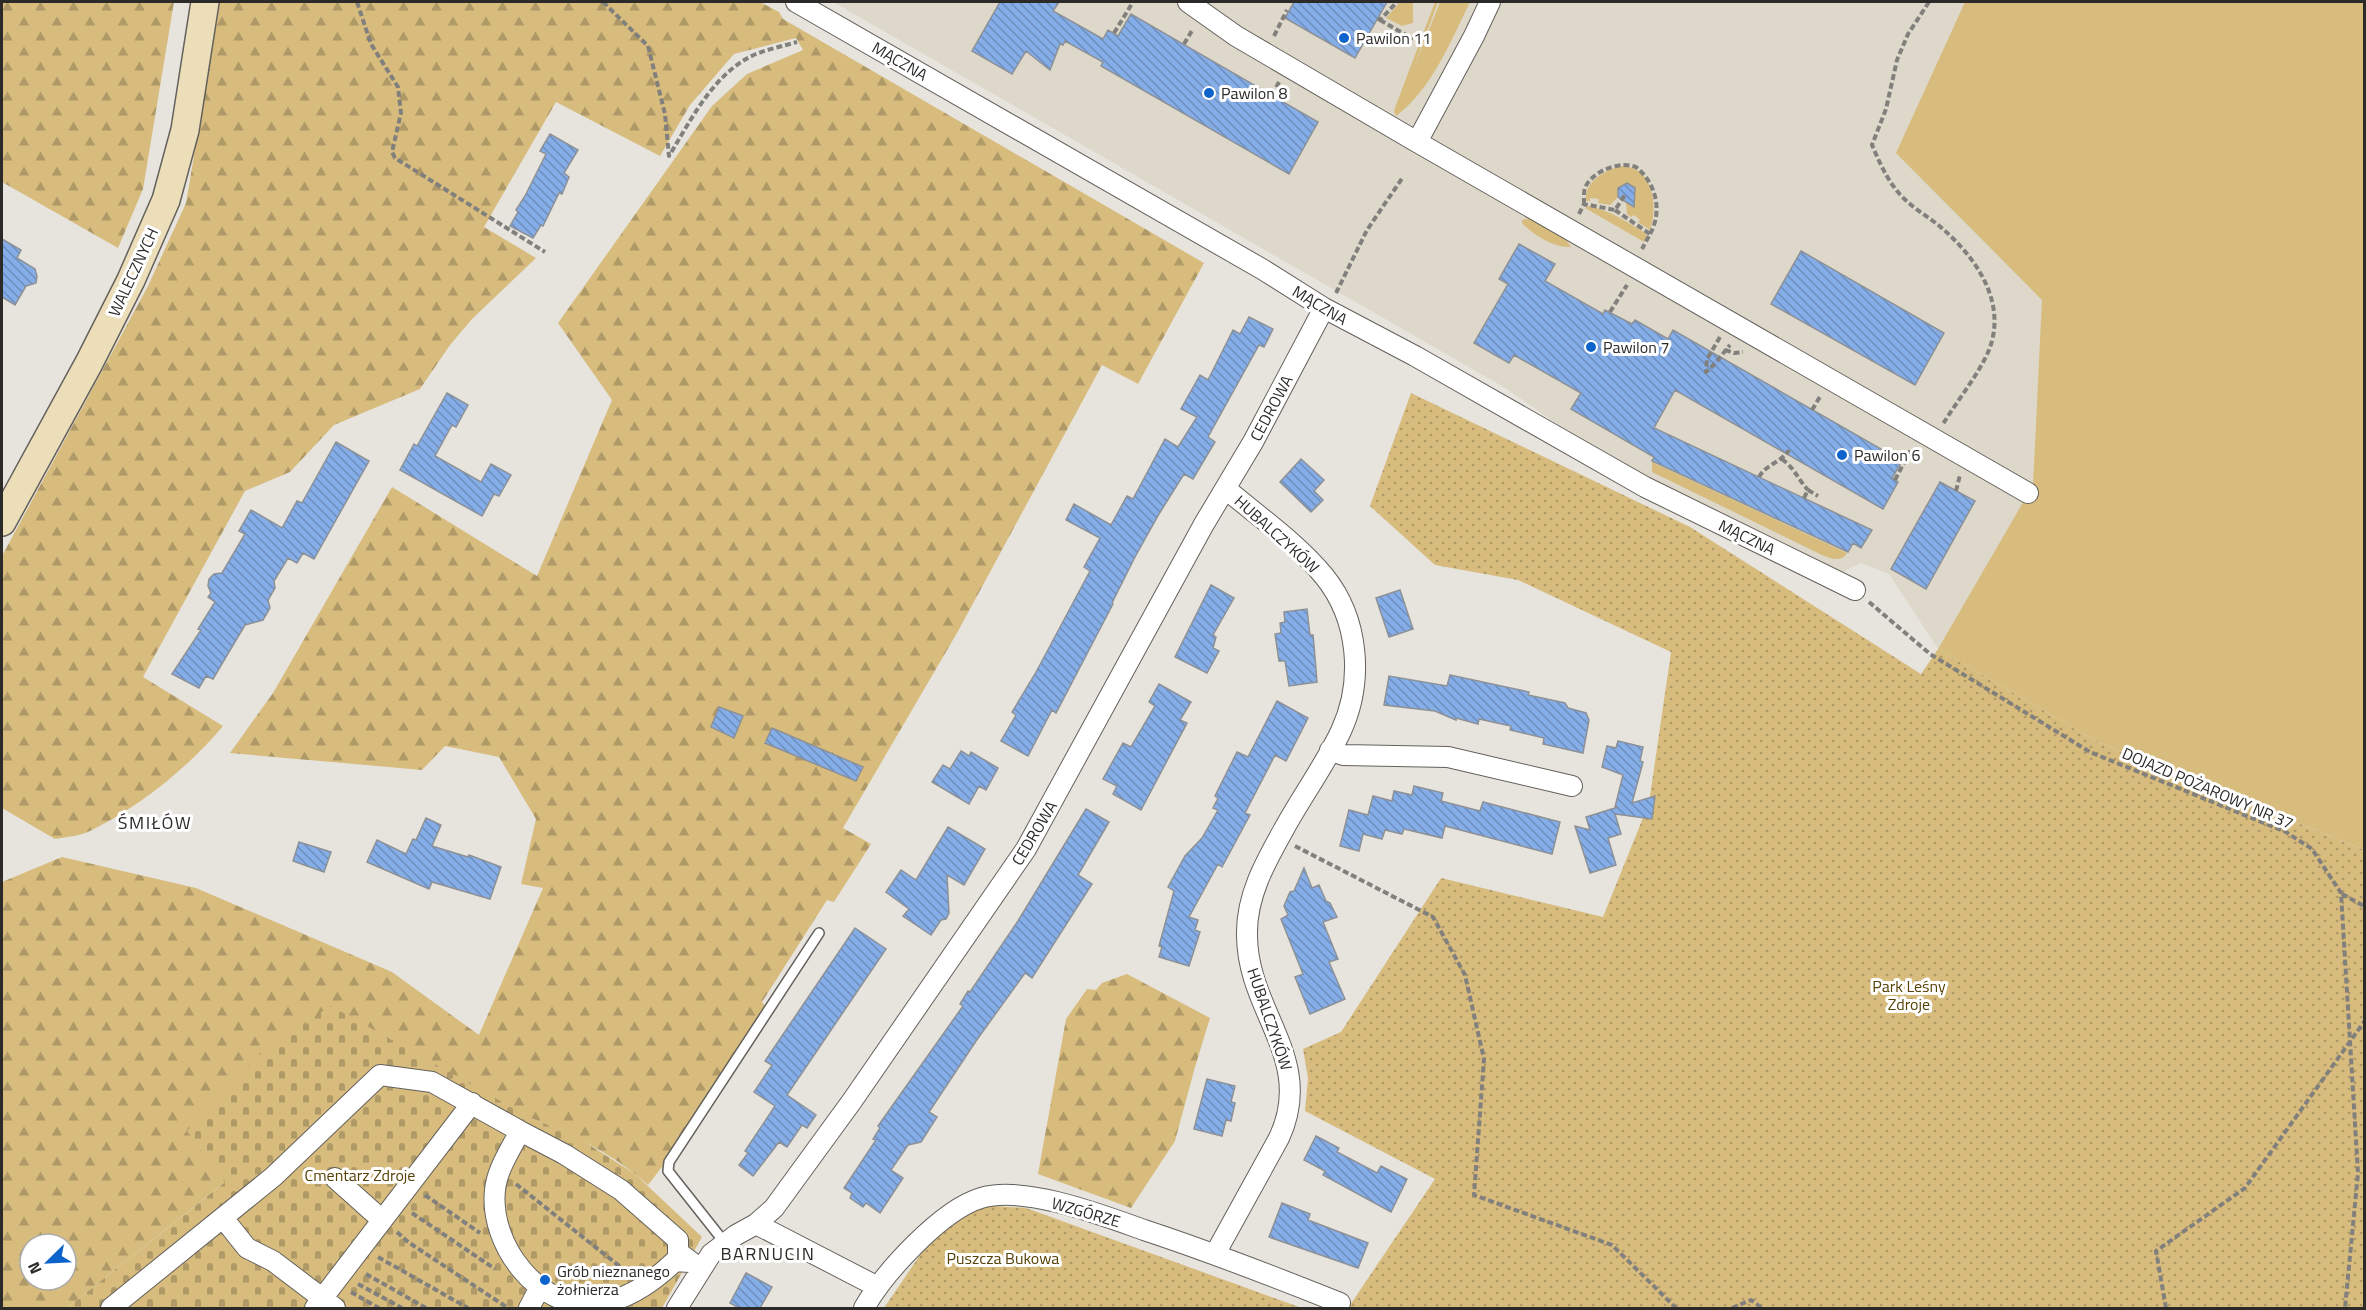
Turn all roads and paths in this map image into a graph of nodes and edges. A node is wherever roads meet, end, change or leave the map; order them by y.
1 (205, 2) edge
2 (357, 2) edge
3 (603, 2) edge
4 (795, 2) edge
5 (1133, 2) edge
6 (1188, 2) edge
7 (1397, 2) edge
8 (1490, 2) edge
9 (1929, 2) edge
10 (1287, 10) dead end
11 (1114, 33) dead end
12 (1413, 39) dead end
13 (1272, 40) dead end
14 (796, 42) dead end
15 (1417, 142) junction
16 (1403, 177) dead end
17 (1625, 195) dead end
18 (1584, 204) junction
19 (1616, 210) junction
20 (1570, 230) junction
21 (1650, 234) junction
22 (545, 252) dead end
23 (1635, 267) junction
24 (1324, 308) junction
25 (1610, 312) dead end
26 (1720, 336) dead end
27 (1732, 342) dead end
28 (1929, 436) junction
29 (1789, 450) dead end
30 (1782, 459) junction
31 (1759, 477) dead end
32 (1226, 489) junction
33 (1808, 490) junction
34 (2028, 493) dead end
35 (1818, 496) dead end
36 (1804, 498) dead end
37 (2, 522) edge
38 (1855, 590) joint
39 (1330, 750) junction
40 (1572, 786) dead end
41 (1279, 838) junction
42 (2341, 894) junction
43 (2364, 906) edge
44 (819, 933) dead end
45 (2364, 1022) edge
46 (2351, 1044) junction
47 (472, 1103) junction
48 (520, 1131) junction
49 (500, 1172) junction
50 (335, 1178) dead end
51 (409, 1184) junction
52 (396, 1202) junction
53 (223, 1218) junction
54 (382, 1220) junction
55 (756, 1224) junction
56 (725, 1243) junction
57 (362, 1247) junction
58 (508, 1252) junction
59 (1215, 1254) junction
60 (695, 1265) junction
61 (498, 1271) dead end
62 (342, 1274) junction
63 (645, 1286) junction
64 (876, 1286) junction
65 (540, 1287) junction
66 (1340, 1303) dead end
67 (324, 1306) edge
68 (111, 1308) edge
69 (379, 1308) edge
70 (402, 1308) edge
71 (426, 1308) edge
72 (468, 1308) edge
73 (508, 1308) edge
74 (530, 1308) edge
75 (677, 1308) edge
76 (864, 1308) edge
77 (1676, 1308) edge
78 (1732, 1308) edge
79 (1762, 1308) edge
80 (2166, 1308) edge
81 (2345, 1308) edge

1 - 37 street, WALECZNYCH
2 - 22 path
3 - 14 path
4 - 24 street, MĄCZNA
5 - 11 path
6 - 15 street
7 - 12 path
8 - 15 street
9 - 28 path
10 - 13 path
15 - 20 street
16 - 24 path
17 - 19 path
18 - 19 path
18 - 20 path
18 - 21 path
19 - 21 path
20 - 23 street
21 - 23 path
23 - 25 path
23 - 28 street
24 - 32 street, CEDROWA
24 - 38 street, MĄCZNA
26 - 27 path
28 - 34 street
29 - 30 path
30 - 31 path
30 - 33 path
32 - 39 street, HUBALCZYKÓW
32 - 55 street, CEDROWA
33 - 35 path
33 - 36 path
38 - 42 path, DOJAZD POŻAROWY NR 37
39 - 40 street
39 - 41 street, HUBALCZYKÓW
41 - 59 street, HUBALCZYKÓW
41 - 77 path
42 - 43 path
42 - 46 path, DOJAZD POŻAROWY NR 37
44 - 56 lane
45 - 46 path
46 - 80 path
46 - 81 path, DOJAZD POŻAROWY NR 37
47 - 48 street
47 - 51 street
47 - 53 street
48 - 49 street
48 - 60 street
49 - 58 street
49 - 63 path
50 - 54 street
51 - 52 street
51 - 58 path
52 - 54 street
52 - 61 path
53 - 67 street
53 - 68 street
54 - 57 street
54 - 73 path
55 - 56 street, CEDROWA
55 - 64 street
56 - 60 street, CEDROWA
57 - 62 street
57 - 72 path
58 - 65 street
59 - 64 street, WZGÓRZE
59 - 66 street, WZGÓRZE
60 - 63 street
60 - 75 street, CEDROWA
62 - 67 street
62 - 69 path
62 - 70 path
62 - 71 path
63 - 65 street
64 - 76 street, WZGÓRZE
65 - 74 street
78 - 79 path

